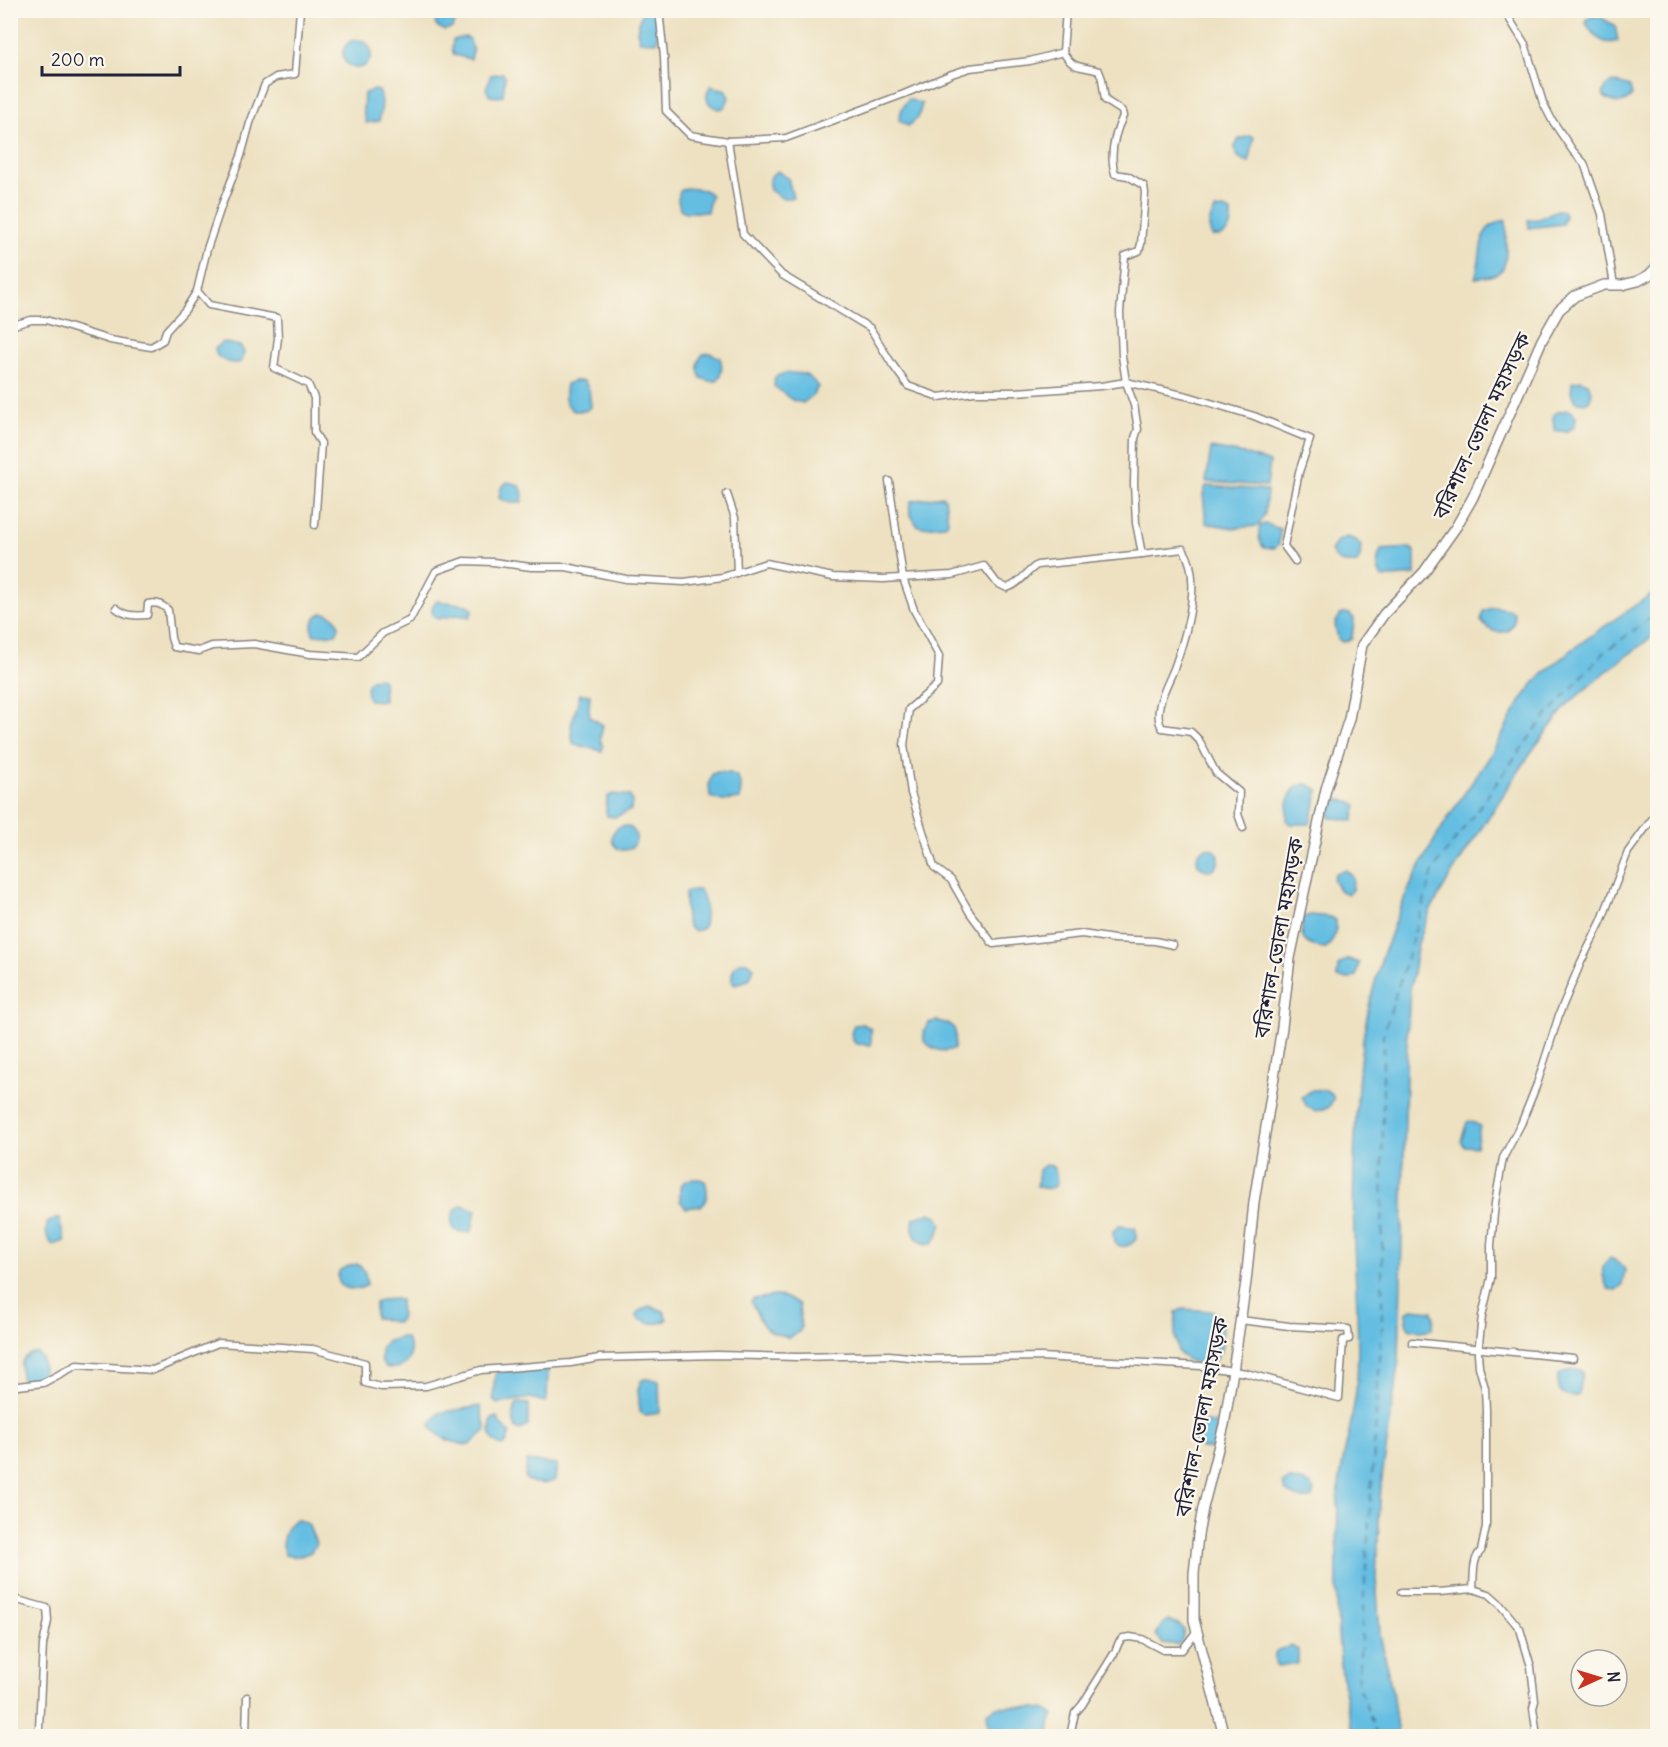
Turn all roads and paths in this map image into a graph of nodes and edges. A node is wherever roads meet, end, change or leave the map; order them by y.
1 (300, 10) edge
2 (658, 10) edge
3 (1066, 10) edge
4 (1504, 10) edge
5 (1063, 52) junction
6 (728, 141) junction
7 (1658, 266) edge
8 (1614, 285) junction
9 (197, 291) junction
10 (10, 326) edge
11 (1126, 382) junction
12 (889, 481) dead end
13 (727, 494) dead end
14 (315, 525) dead end
15 (1142, 555) junction
16 (1295, 561) dead end
17 (737, 573) junction
18 (903, 578) junction
19 (116, 608) dead end
20 (1658, 811) edge
21 (1243, 828) dead end
22 (1173, 945) dead end
23 (1240, 1320) junction
24 (1412, 1342) dead end
25 (1480, 1349) junction
26 (1572, 1358) dead end
27 (1233, 1371) junction
28 (10, 1387) edge
29 (1473, 1589) junction
30 (1401, 1592) dead end
31 (10, 1598) edge
32 (1196, 1632) junction
33 (247, 1697) dead end
34 (39, 1728) dead end
35 (246, 1737) edge
36 (1070, 1737) edge
37 (1224, 1737) edge
38 (1538, 1737) edge

1 - 9 street
2 - 6 street
3 - 5 street
4 - 8 street
5 - 6 street
5 - 11 street
6 - 11 street
7 - 8 highway, বরিশাল-ভোলা মহাসড়ক
8 - 23 highway, বরিশাল-ভোলা মহাসড়ক
9 - 10 street
9 - 14 street
11 - 15 street
11 - 16 street
12 - 18 street
13 - 17 street
15 - 18 street
15 - 21 street
17 - 18 street
17 - 19 street
18 - 22 street
20 - 25 street
23 - 27 highway, বরিশাল-ভোলা মহাসড়ক
23 - 27 street
24 - 25 street
25 - 26 street
25 - 29 street
27 - 28 street
27 - 32 highway, বরিশাল-ভোলা মহাসড়ক
29 - 30 street
29 - 38 street
31 - 34 street
32 - 36 street
32 - 37 highway, বরিশাল-ভোলা মহাসড়ক
33 - 35 street

